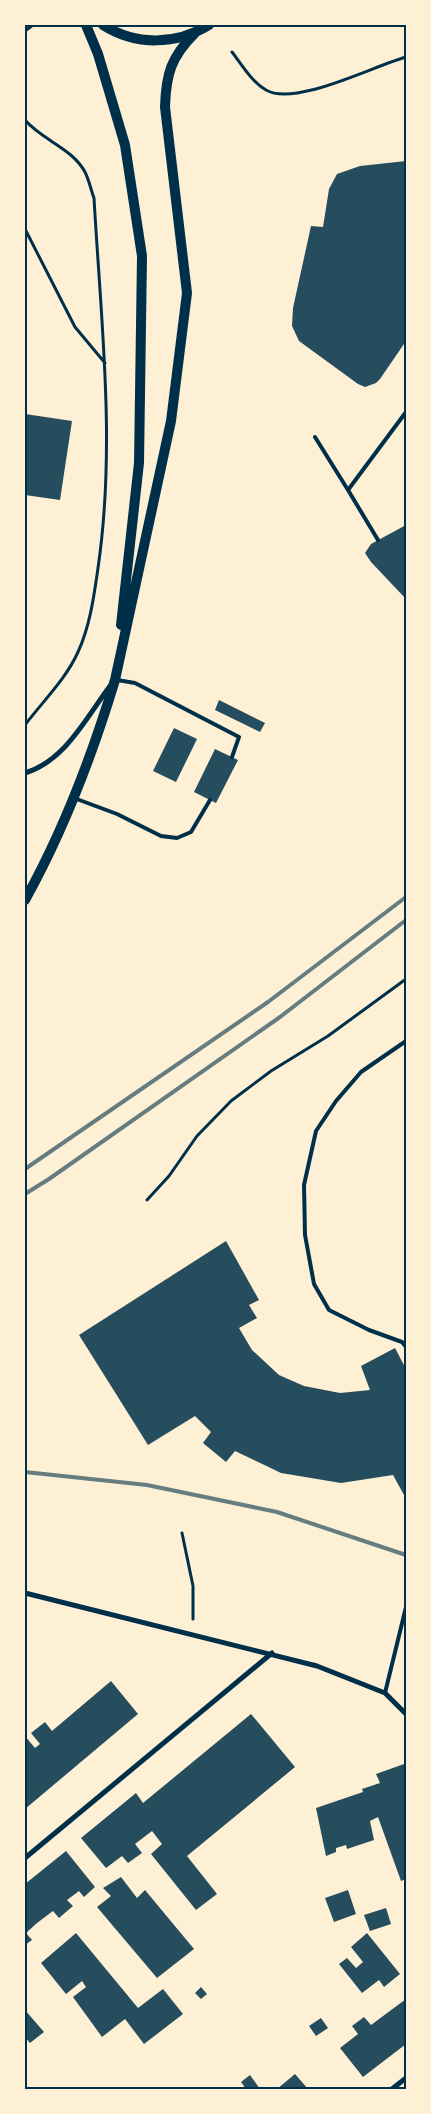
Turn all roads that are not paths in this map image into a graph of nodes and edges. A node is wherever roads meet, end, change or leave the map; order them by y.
1 (86, 25) edge
2 (103, 25) edge
3 (209, 25) edge
4 (195, 33) junction
5 (406, 412) edge
6 (315, 437) dead end
7 (348, 490) junction
8 (378, 540) dead end
9 (115, 680) junction
10 (232, 757) dead end
11 (25, 773) edge
12 (74, 798) junction
13 (210, 800) dead end
14 (25, 900) edge
15 (406, 1041) edge
16 (406, 1347) edge
17 (25, 1592) edge
18 (406, 1607) edge
19 (272, 1654) junction
20 (386, 1693) junction
21 (406, 1714) edge
22 (25, 1858) edge
23 (406, 2078) edge
24 (392, 2089) edge

1 - 9 main road
2 - 4 main road
3 - 4 main road
4 - 9 main road
5 - 7 lane
6 - 7 lane
7 - 8 lane
9 - 10 lane
9 - 11 street
9 - 12 main road
12 - 13 lane
12 - 14 main road
15 - 16 lane
17 - 19 street
18 - 20 lane
19 - 20 street
19 - 22 street
20 - 21 street
23 - 24 street

